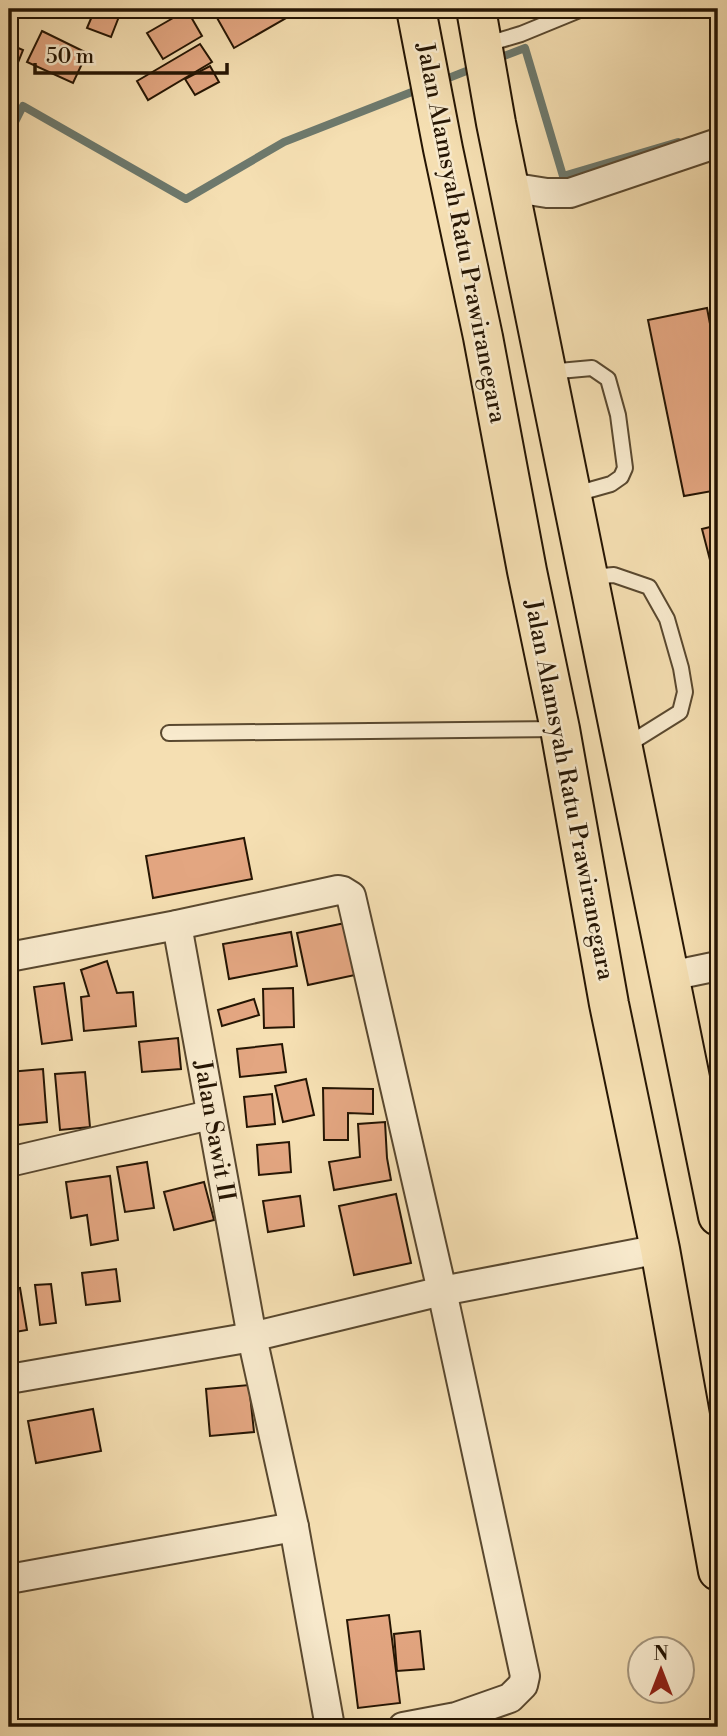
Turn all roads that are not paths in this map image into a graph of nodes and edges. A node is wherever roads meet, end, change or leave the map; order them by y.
1 (416, 9) edge
2 (582, 9) edge
3 (481, 38) edge
4 (718, 143) edge
5 (509, 187) junction
6 (547, 372) junction
7 (572, 495) junction
8 (588, 577) junction
9 (560, 729) junction
10 (169, 733) dead end
11 (623, 747) junction
12 (177, 925) junction
13 (9, 957) edge
14 (718, 966) edge
15 (670, 976) junction
16 (211, 1115) junction
17 (9, 1162) edge
18 (718, 1216) edge
19 (660, 1248) junction
20 (442, 1291) junction
21 (252, 1337) junction
22 (9, 1378) edge
23 (294, 1527) junction
24 (718, 1571) edge
25 (9, 1579) edge
26 (330, 1727) edge
27 (403, 1727) edge

1 - 9 highway, Jalan Alamsyah Ratu Prawiranegara
2 - 3 lane
3 - 5 highway
4 - 5 street
5 - 6 highway
6 - 7 highway
6 - 7 lane
7 - 8 highway
8 - 11 highway
8 - 11 lane
9 - 10 lane
9 - 19 highway, Jalan Alamsyah Ratu Prawiranegara
11 - 15 highway
12 - 13 street
12 - 16 street, Jalan Sawit II
12 - 20 street
14 - 15 street
15 - 18 highway
16 - 17 street
16 - 21 street, Jalan Sawit II
19 - 20 street
19 - 24 highway, Jalan Alamsyah Ratu Prawiranegara
20 - 21 street
20 - 27 street
21 - 22 street
21 - 23 street, Jalan Sawit II
23 - 25 street
23 - 26 street, Jalan Sawit II

